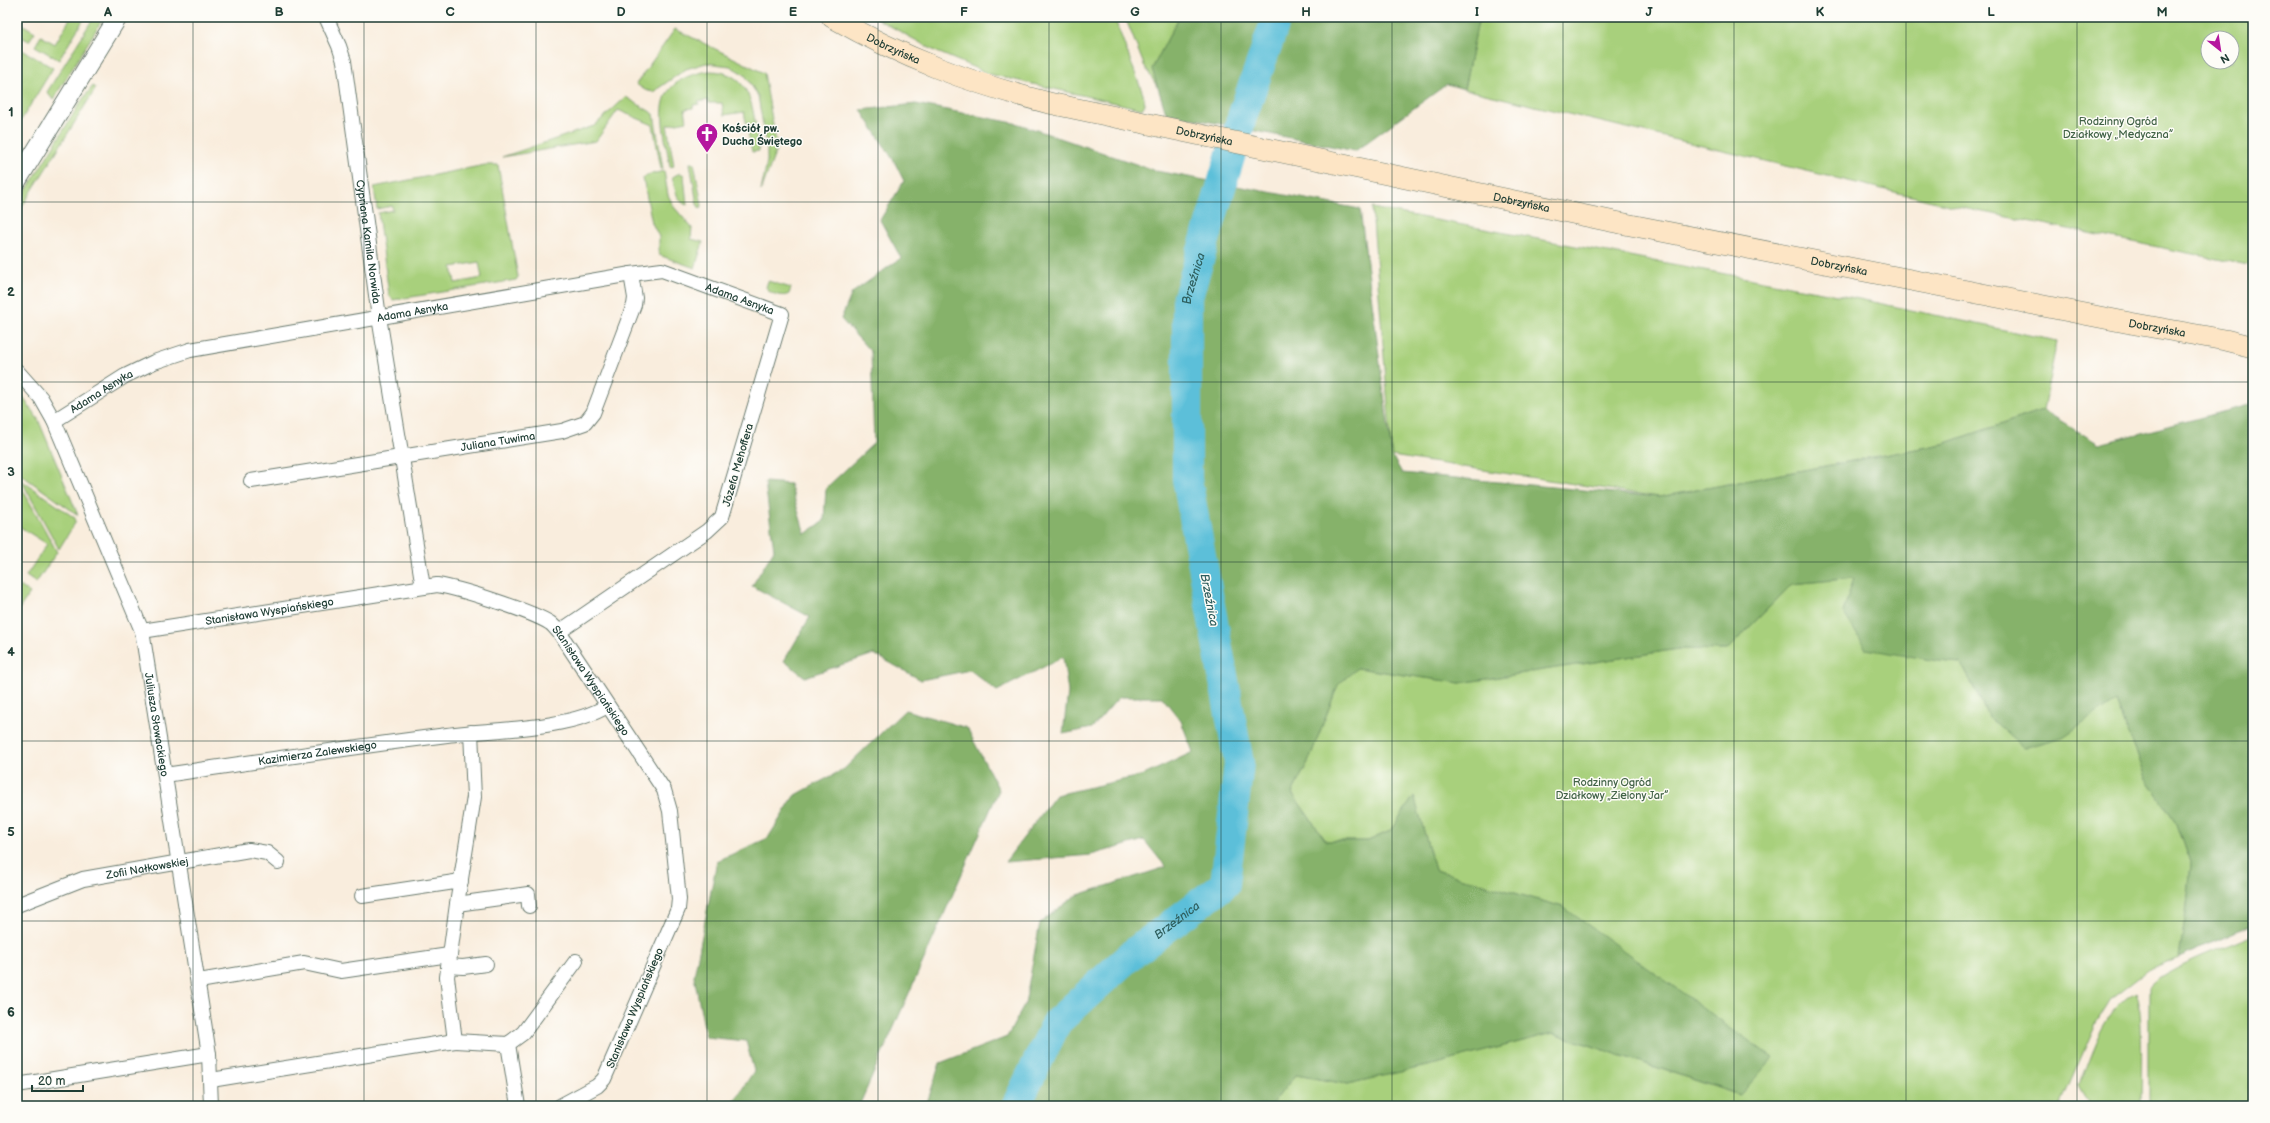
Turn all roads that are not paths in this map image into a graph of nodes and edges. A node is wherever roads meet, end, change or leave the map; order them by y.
1 (118, 17) edge
2 (326, 17) edge
3 (832, 17) edge
4 (17, 180) edge
5 (631, 274) junction
6 (782, 314) joint
7 (379, 317) junction
8 (2253, 339) edge
9 (2225, 340) junction
10 (2253, 348) edge
11 (17, 371) edge
12 (54, 421) junction
13 (402, 456) junction
14 (251, 481) dead end
15 (423, 587) junction
16 (142, 631) junction
17 (559, 632) junction
18 (607, 706) junction
19 (471, 732) junction
20 (165, 775) junction
21 (278, 862) dead end
22 (178, 864) junction
23 (461, 881) junction
24 (362, 896) dead end
25 (457, 904) junction
26 (17, 905) edge
27 (529, 906) dead end
28 (449, 960) junction
29 (576, 961) dead end
30 (486, 964) dead end
31 (198, 981) junction
32 (455, 1041) junction
33 (508, 1044) junction
34 (209, 1054) junction
35 (212, 1080) junction
36 (17, 1085) edge
37 (211, 1106) edge
38 (518, 1106) edge
39 (560, 1106) edge

1 - 4 street
2 - 7 street, Cypriana Kamila Norwida
3 - 9 main road, Dobrzyńska
5 - 6 street, Adama Asnyka
5 - 7 street, Adama Asnyka
5 - 13 street, Juliana Tuwima
6 - 17 street, Józefa Mehoffera
7 - 12 street, Adama Asnyka
7 - 13 street, Cypriana Kamila Norwida
8 - 9 main road, Dobrzyńska
9 - 10 main road, Dobrzyńska
11 - 12 street, Juliusza Słowackiego
12 - 16 street, Juliusza Słowackiego
13 - 14 street, Juliana Tuwima
13 - 15 street, Cypriana Kamila Norwida
15 - 16 street, Stanisława Wyspiańskiego
15 - 17 street, Stanisława Wyspiańskiego
16 - 20 street, Juliusza Słowackiego
17 - 18 street, Stanisława Wyspiańskiego
18 - 19 street, Kazimierza Zalewskiego
18 - 39 street, Stanisława Wyspiańskiego
19 - 20 street, Kazimierza Zalewskiego
19 - 23 street
20 - 22 street, Juliusza Słowackiego
21 - 22 street, Zofii Nałkowskiej
22 - 26 street, Zofii Nałkowskiej
22 - 31 street, Juliusza Słowackiego
23 - 24 street
23 - 25 street
25 - 27 street
25 - 28 street
28 - 30 street
28 - 31 street
28 - 32 street
29 - 33 street
31 - 34 street, Juliusza Słowackiego
32 - 33 street
32 - 35 street
33 - 38 street
34 - 35 street, Juliusza Słowackiego
34 - 36 street
35 - 37 street, Juliusza Słowackiego

